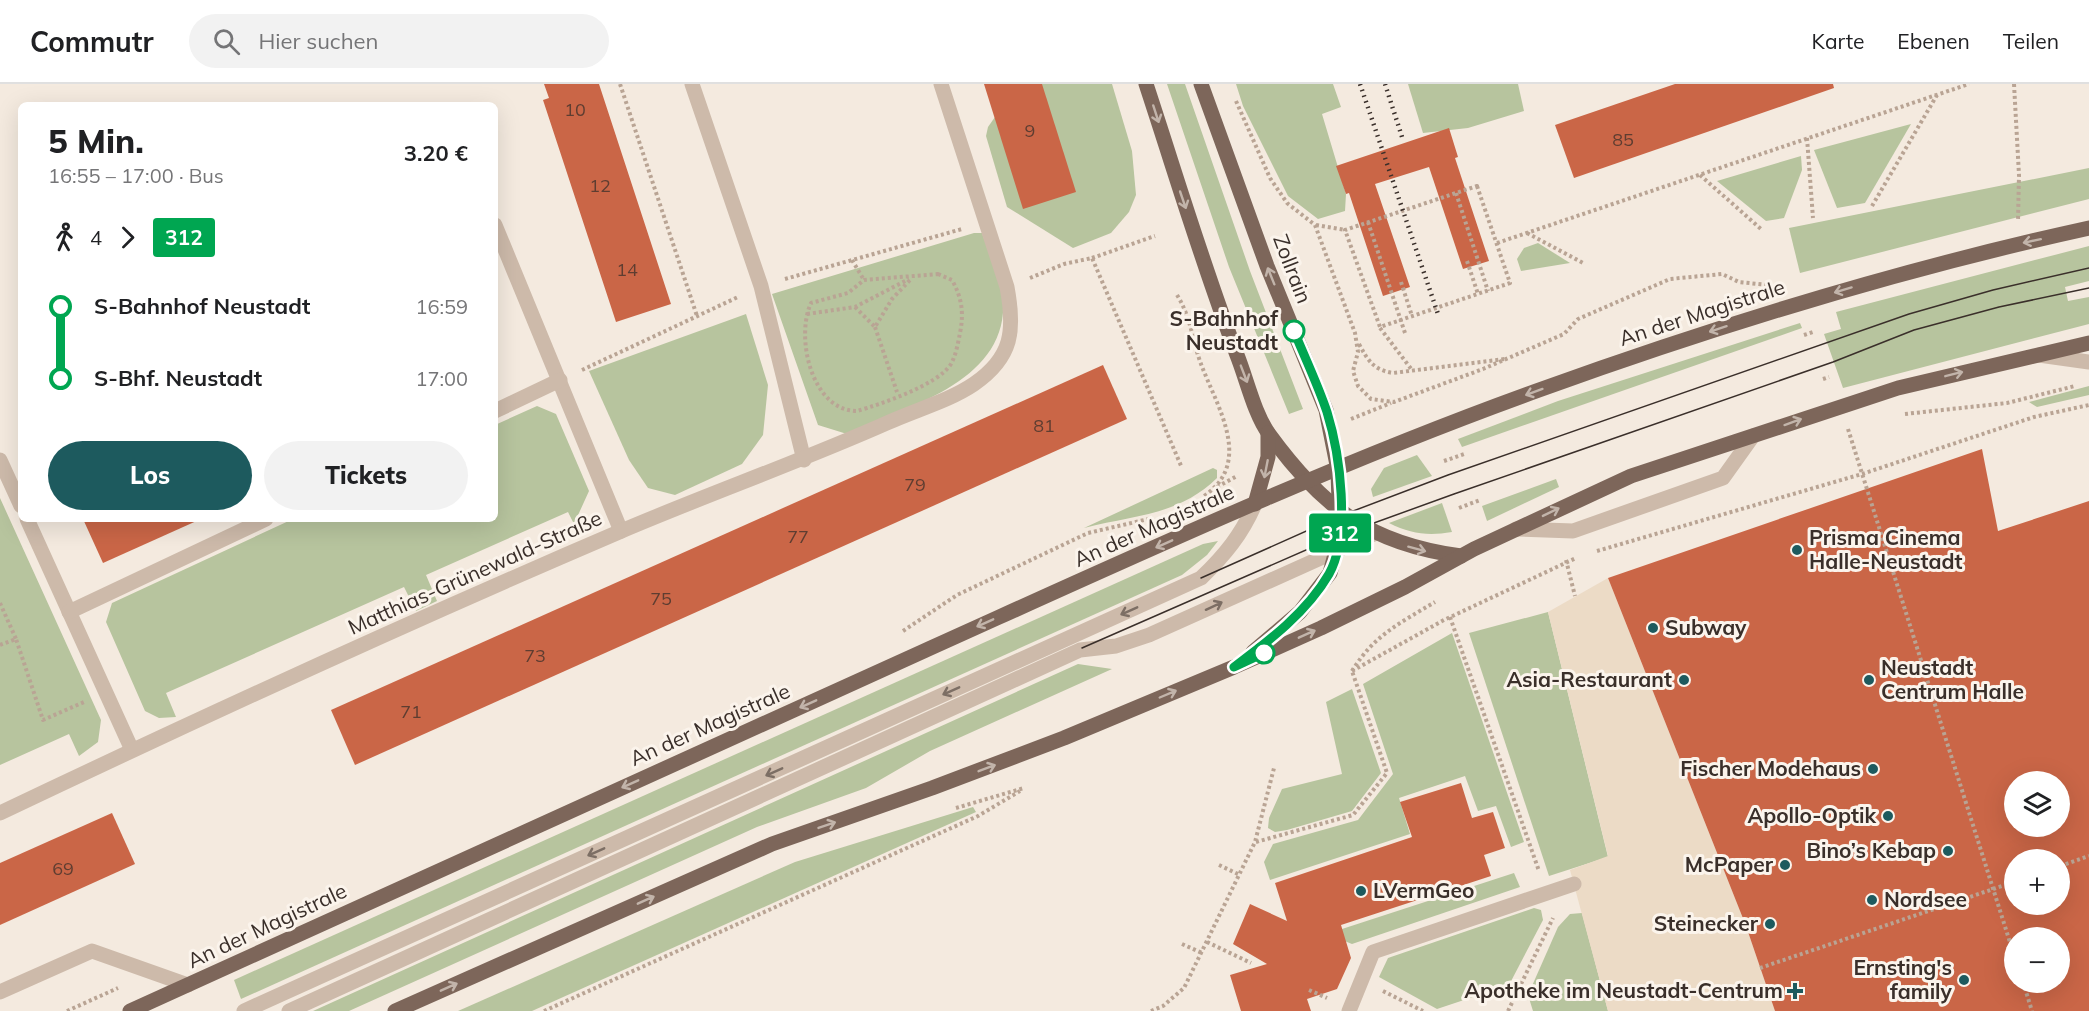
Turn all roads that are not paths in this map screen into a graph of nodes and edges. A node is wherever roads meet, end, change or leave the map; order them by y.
1 (692, 84) edge
2 (941, 84) edge
3 (1146, 84) edge
4 (1201, 84) edge
5 (2089, 228) edge
6 (498, 232) edge
7 (2089, 343) edge
8 (2036, 355) junction
9 (2089, 362) edge
10 (560, 380) junction
11 (498, 410) edge
12 (1268, 433) junction
13 (1753, 436) junction
14 (0, 460) edge
15 (804, 460) junction
16 (1338, 470) junction
17 (1309, 481) junction
18 (18, 499) edge
19 (1256, 504) junction
20 (1341, 512) junction
21 (28, 522) edge
22 (260, 522) edge
23 (1515, 529) junction
24 (621, 531) junction
25 (1374, 534) junction
26 (1338, 549) junction
27 (1461, 556) junction
28 (69, 612) junction
29 (1082, 648) dead end
30 (1234, 667) junction
31 (132, 750) junction
32 (0, 813) edge
33 (1574, 884) dead end
34 (188, 985) junction
35 (332, 991) junction
36 (0, 993) edge
37 (292, 1009) edge
38 (406, 1009) edge
39 (130, 1011) edge
40 (244, 1011) edge
41 (1349, 1011) edge

1 - 15 street
2 - 15 street, Matthias-Grünewald-Straße
3 -> 12 main road
16 -> 4 main road, Zollrain
5 -> 16 main road, An der Magistrale
6 - 10 street
7 - 8 main road
8 - 9 street
13 -> 8 main road
10 - 11 street
10 - 24 street
12 - 17 main road
12 -> 19 main road
23 -> 13 main road
13 - 23 street
14 - 18 street
15 - 24 street, Matthias-Grünewald-Straße
16 - 17 main road, An der Magistrale
16 - 20 main road
17 - 19 main road, An der Magistrale
17 - 20 main road
19 -> 34 main road, An der Magistrale
19 -> 40 street
20 - 25 main road
20 - 26 main road
21 - 28 street
22 - 28 street
23 - 27 main road
24 - 31 street, Matthias-Grünewald-Straße
25 - 26 street
25 -> 27 main road
26 - 30 main road
35 -> 26 street
30 -> 27 main road
28 - 31 street
29 - 35 street
38 -> 30 main road
31 - 32 street, Matthias-Grünewald-Straße
33 - 41 street
34 - 36 street
34 - 39 main road, An der Magistrale
35 - 37 street

